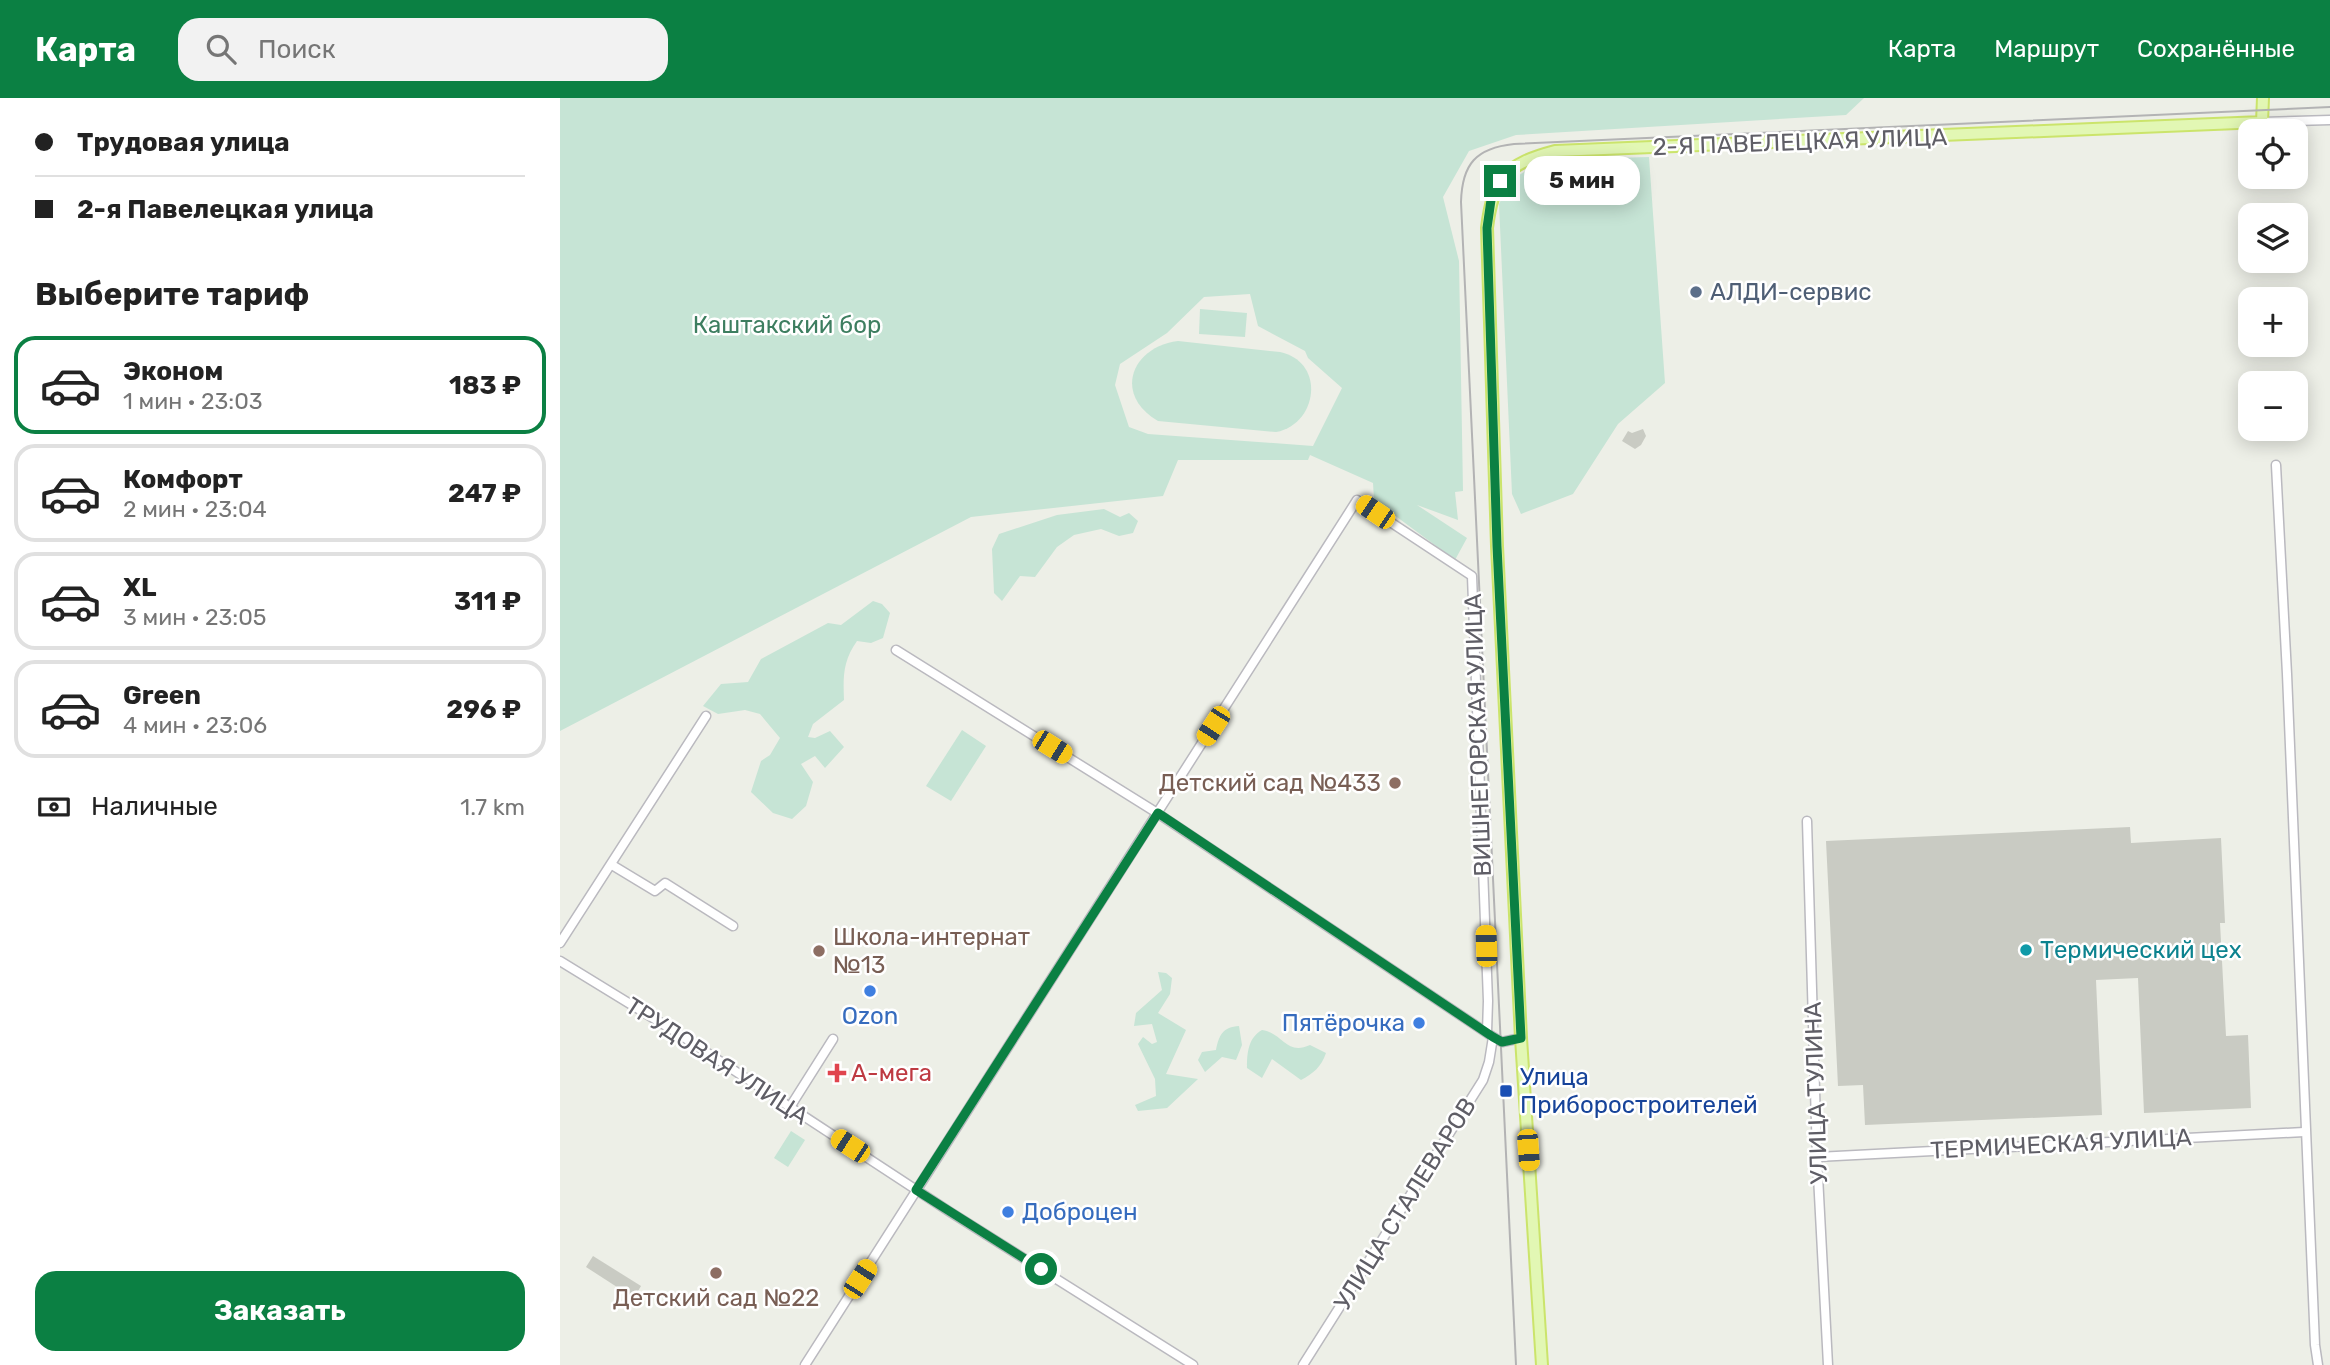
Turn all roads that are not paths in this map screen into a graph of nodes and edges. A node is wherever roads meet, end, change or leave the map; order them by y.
1 (2263, 98) edge
2 (2262, 119) edge
3 (2330, 120) edge
4 (2308, 121) edge
5 (2238, 123) edge
6 (2276, 465) dead end
7 (896, 650) dead end
8 (706, 716) dead end
9 (1158, 813) junction
10 (1807, 821) dead end
11 (612, 865) junction
12 (733, 926) dead end
13 (560, 943) edge
14 (560, 961) edge
15 (1490, 1034) junction
16 (834, 1038) dead end
17 (1521, 1038) junction
18 (790, 1107) junction
19 (2304, 1132) junction
20 (1817, 1157) junction
21 (916, 1190) junction
22 (805, 1365) edge
23 (1193, 1365) edge
24 (1303, 1365) edge
25 (1542, 1365) edge
26 (1828, 1365) edge
27 (2318, 1365) edge

1 - 2 main road
3 - 4 street, 2-Я ПАВЕЛЕЦКАЯ УЛИЦА
5 - 17 main road, 2-Я ПАВЕЛЕЦКАЯ УЛИЦА
6 - 19 street
7 - 9 street
8 - 11 street
9 - 15 street
9 - 15 street, ВИШНЕГОРСКАЯ УЛИЦА
9 - 21 street
10 - 20 street, УЛИЦА ТУЛИНА
11 - 12 street
11 - 13 street
14 - 18 street, ТРУДОВАЯ УЛИЦА
15 - 17 street
15 - 24 street, УЛИЦА СТАЛЕВАРОВ
16 - 18 street
17 - 25 main road, 2-Я ПАВЕЛЕЦКАЯ УЛИЦА
18 - 21 street, ТРУДОВАЯ УЛИЦА
19 - 20 street, ТЕРМИЧЕСКАЯ УЛИЦА
19 - 27 street
20 - 26 street, УЛИЦА ТУЛИНА
21 - 22 street
21 - 23 street, ТРУДОВАЯ УЛИЦА

